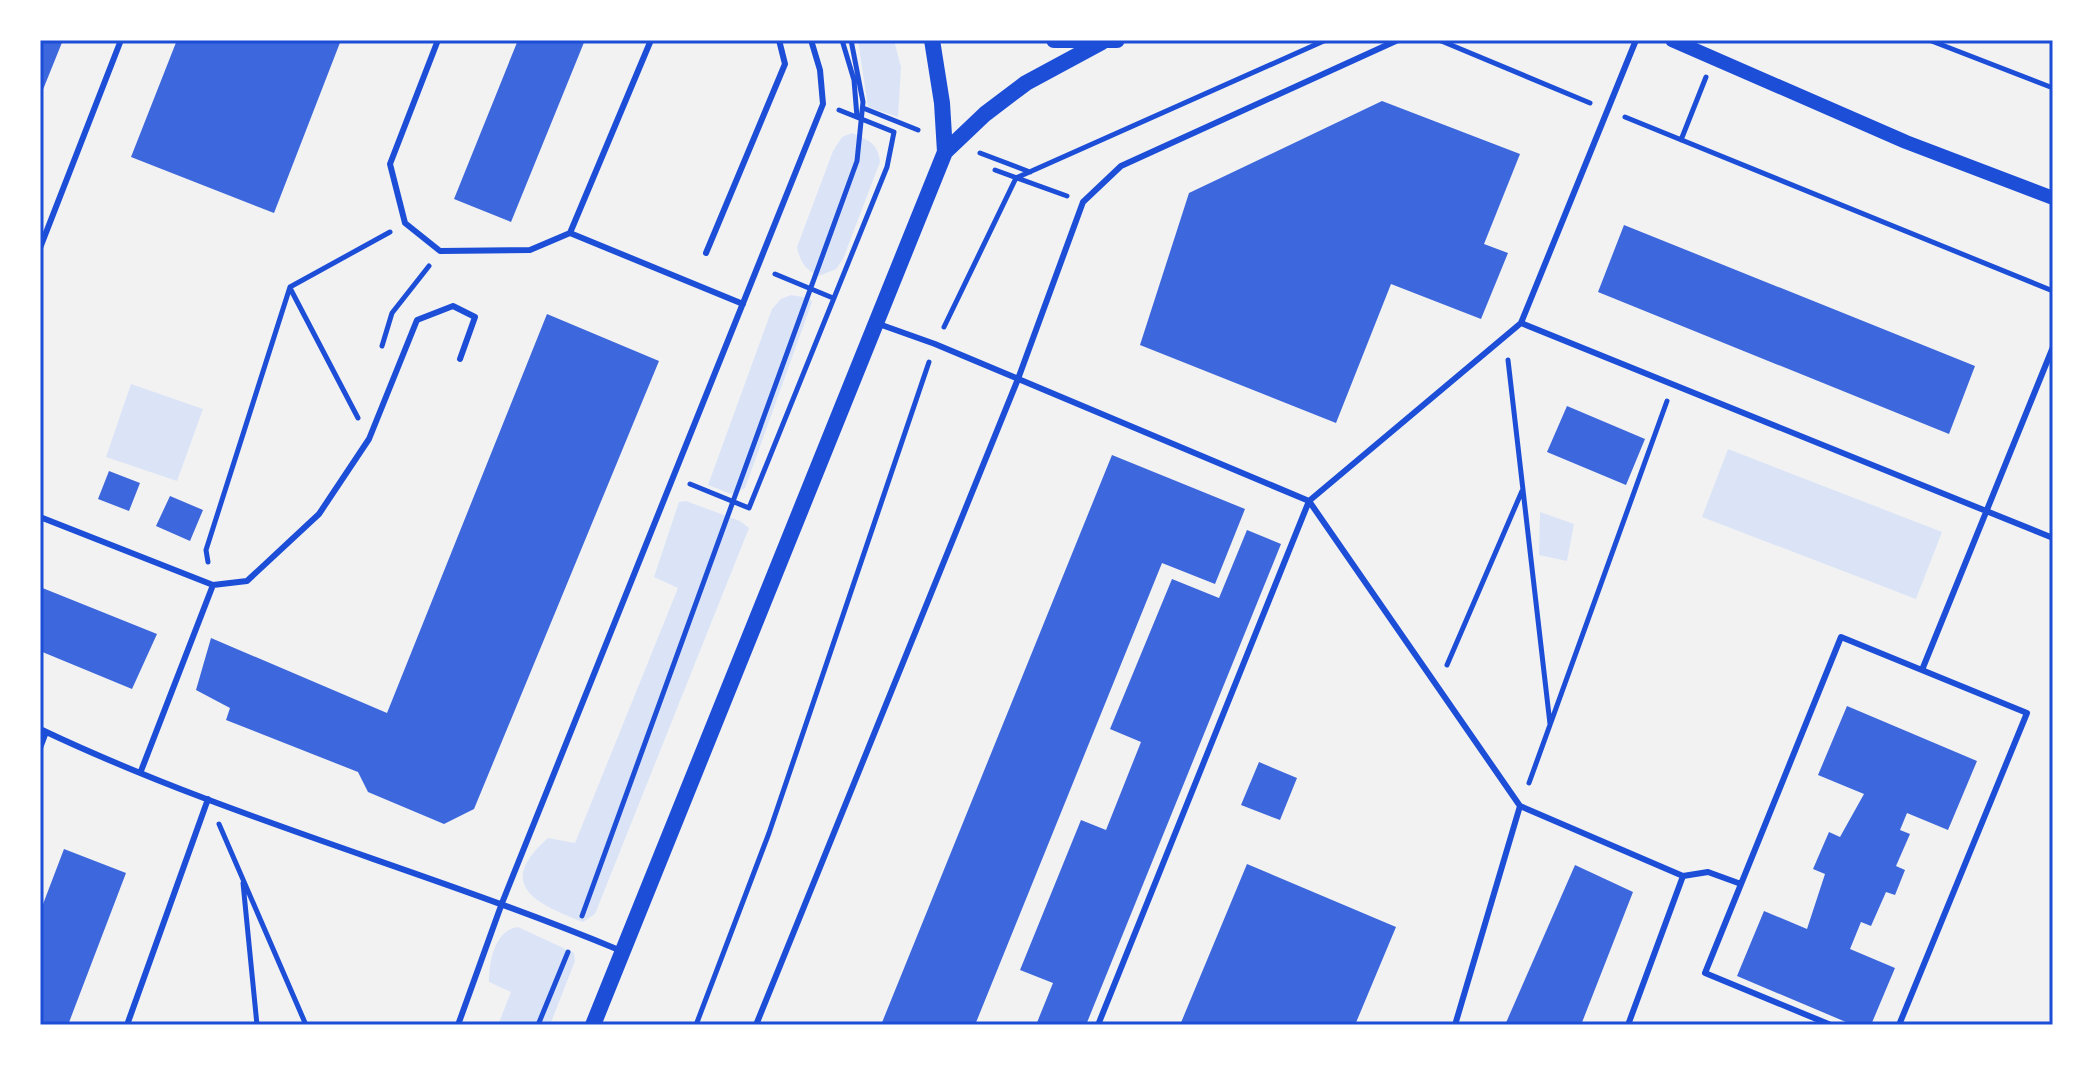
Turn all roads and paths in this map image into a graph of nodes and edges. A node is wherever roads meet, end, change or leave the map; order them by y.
1 (121, 40) edge
2 (438, 40) edge
3 (651, 40) edge
4 (779, 40) edge
5 (811, 40) edge
6 (842, 40) edge
7 (851, 40) edge
8 (932, 40) edge
9 (1054, 40) edge
10 (1326, 40) edge
11 (1398, 40) edge
12 (1439, 40) edge
13 (1636, 40) edge
14 (1929, 40) edge
15 (1109, 41) edge
16 (1676, 41) edge
17 (1713, 59) junction
18 (2053, 88) edge
19 (823, 104) junction
20 (1607, 110) junction
21 (859, 118) junction
22 (1681, 140) junction
23 (945, 152) junction
24 (995, 170) dead end
25 (1016, 178) junction
26 (2053, 198) edge
27 (1083, 202) junction
28 (405, 223) junction
29 (570, 233) junction
30 (40, 248) edge
31 (706, 253) dead end
32 (758, 266) junction
33 (290, 287) junction
34 (810, 288) junction
35 (2053, 291) edge
36 (833, 298) junction
37 (743, 304) junction
38 (876, 323) junction
39 (1521, 323) junction
40 (1505, 337) junction
41 (935, 344) junction
42 (2053, 347) edge
43 (460, 359) dead end
44 (1018, 379) junction
45 (1673, 385) junction
46 (369, 439) junction
47 (674, 477) junction
48 (1523, 490) junction
49 (731, 501) junction
50 (1309, 501) junction
51 (1986, 514) junction
52 (40, 517) edge
53 (2053, 538) edge
54 (213, 585) junction
55 (1922, 670) junction
56 (1437, 687) junction
57 (1550, 725) junction
58 (43, 731) edge
59 (40, 748) edge
60 (141, 771) junction
61 (208, 799) junction
62 (1520, 806) junction
63 (1683, 876) junction
64 (242, 877) junction
65 (1741, 884) junction
66 (502, 903) junction
67 (575, 932) junction
68 (623, 952) junction
69 (127, 1025) edge
70 (257, 1025) edge
71 (306, 1025) edge
72 (458, 1025) edge
73 (538, 1025) edge
74 (593, 1025) edge
75 (696, 1025) edge
76 (756, 1025) edge
77 (1098, 1025) edge
78 (1455, 1025) edge
79 (1628, 1025) edge
80 (1831, 1025) edge
81 (1899, 1025) edge

1 - 30 lane
2 - 28 lane
3 - 29 lane
4 - 31 lane
5 - 19 lane
6 - 21 path
7 - 21 path
8 - 23 main road
9 - 15 main road
10 - 25 path
11 - 27 lane
12 - 20 path
13 - 20 lane
14 - 18 path
15 - 23 main road
16 - 17 street
17 - 22 path
17 - 26 street
19 - 21 path
19 - 32 lane
20 - 22 path
20 - 39 lane
21 - 34 path
21 - 36 path
22 - 35 path
23 - 38 main road
24 - 25 path
25 - 27 path
25 - 41 path
27 - 44 lane
28 - 29 lane
28 - 33 path
29 - 37 lane
32 - 34 path
32 - 37 lane
33 - 46 path
33 - 54 path
34 - 36 path
34 - 49 path
36 - 49 path
37 - 47 lane
38 - 41 lane
38 - 68 main road
39 - 40 lane
39 - 45 lane
40 - 48 path
40 - 50 lane
41 - 44 lane
41 - 75 path
42 - 51 lane
43 - 46 lane
44 - 50 lane
44 - 76 lane
45 - 51 lane
45 - 57 path
46 - 54 lane
47 - 49 path
47 - 66 lane
48 - 56 path
48 - 57 path
49 - 67 path
50 - 56 lane
50 - 77 lane
51 - 53 lane
51 - 55 lane
52 - 54 lane
54 - 60 lane
55 - 65 lane
55 - 81 lane
56 - 62 lane
57 - 62 path
58 - 59 lane
58 - 60 lane
60 - 61 lane
61 - 64 path
61 - 66 lane
61 - 69 lane
62 - 63 lane
62 - 78 lane
63 - 65 lane
63 - 79 lane
64 - 70 path
64 - 71 path
65 - 80 lane
66 - 67 lane
66 - 72 lane
67 - 68 lane
67 - 73 path
68 - 74 main road

